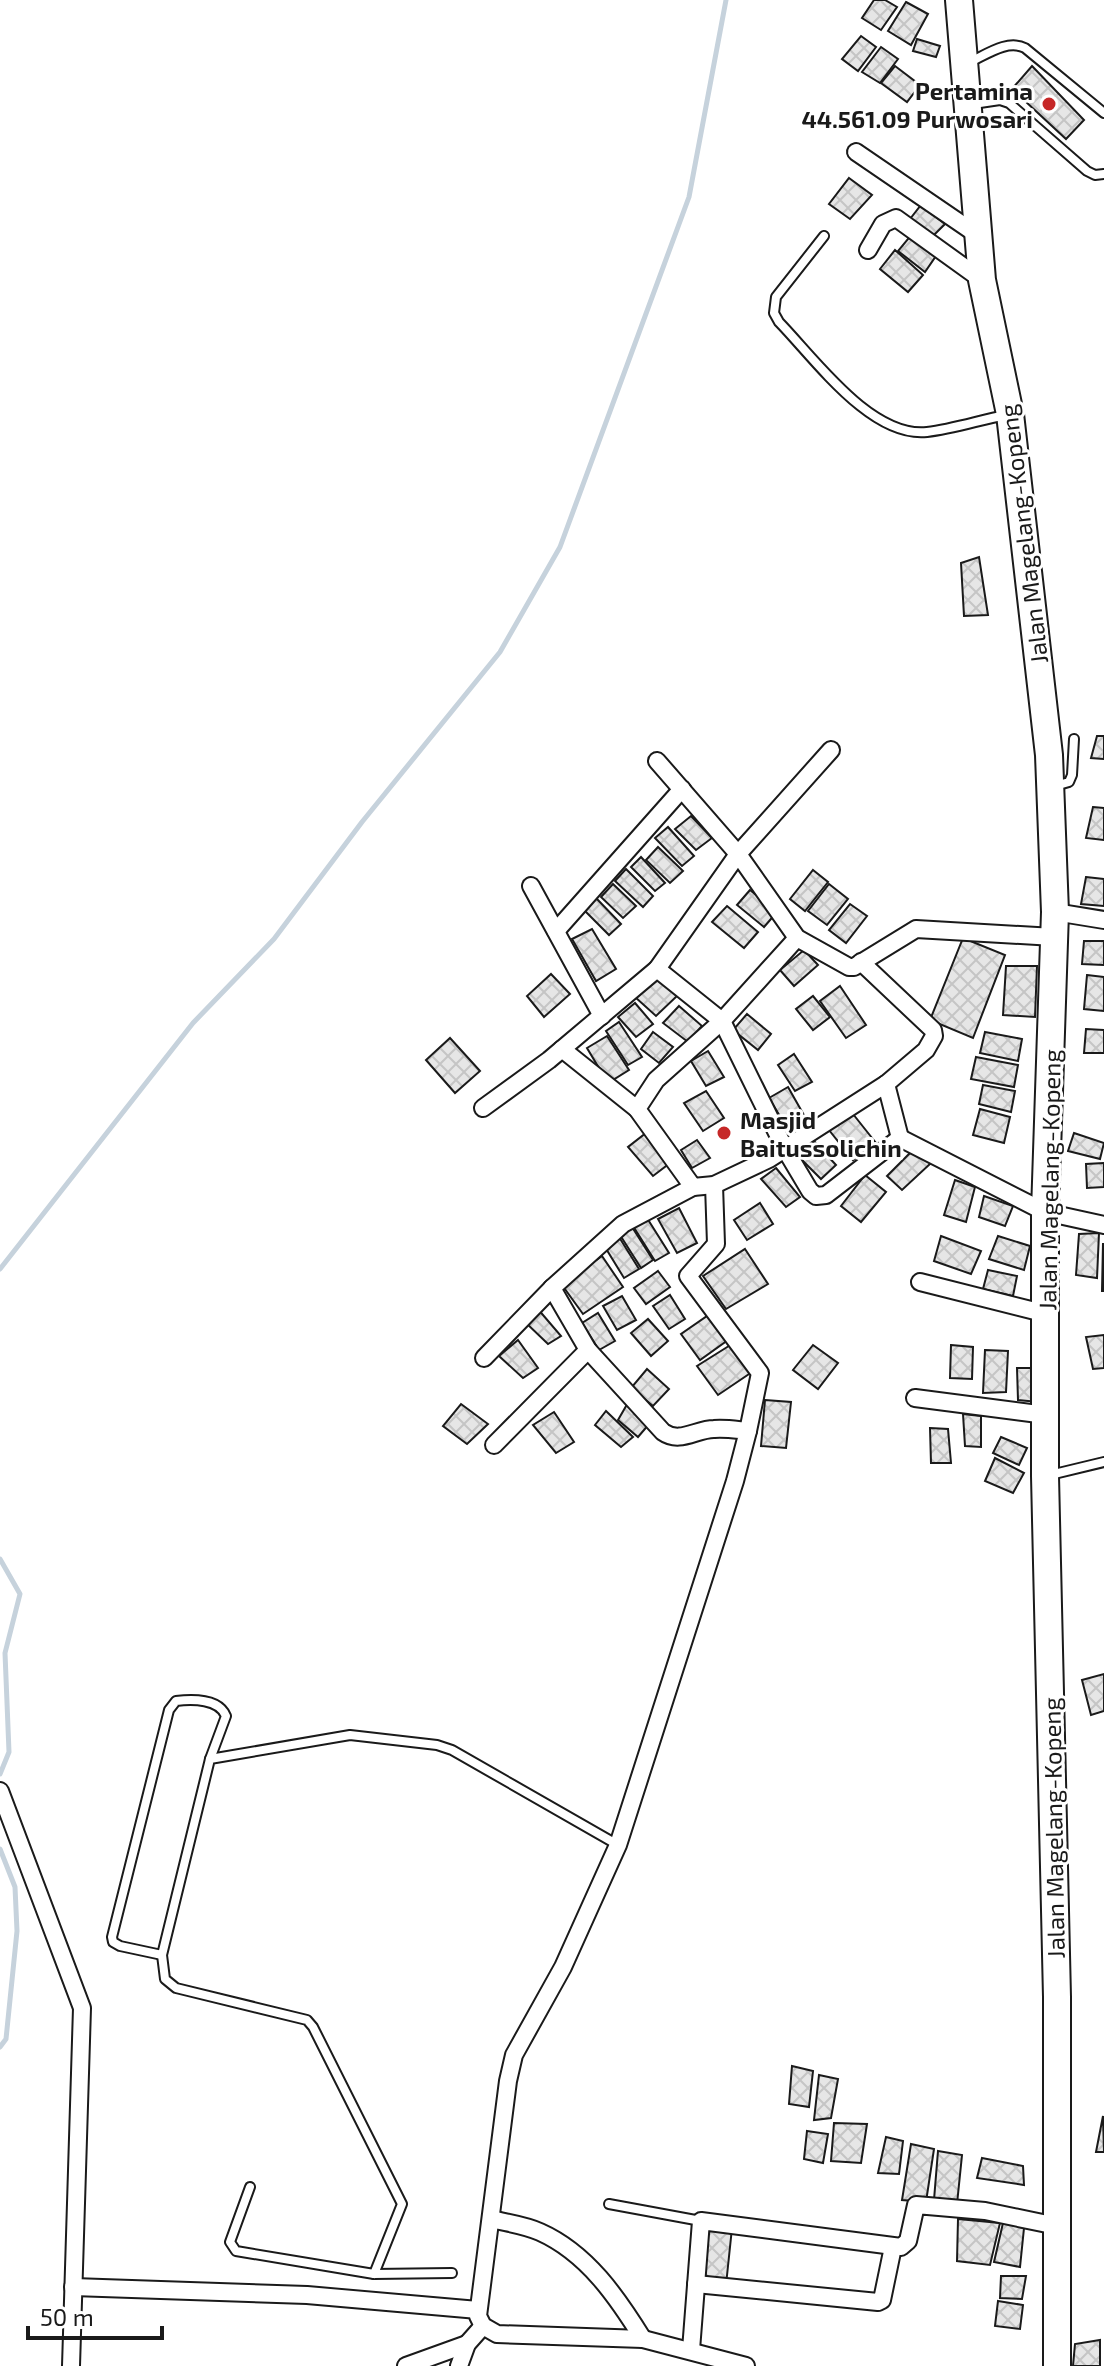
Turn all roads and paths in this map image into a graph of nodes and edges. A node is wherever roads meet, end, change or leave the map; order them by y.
1 (959, 0) edge
2 (964, 65) junction
3 (968, 105) junction
4 (1104, 113) edge
5 (856, 152) dead end
6 (1104, 174) edge
7 (824, 236) dead end
8 (979, 236) junction
9 (868, 250) dead end
10 (982, 280) junction
11 (1010, 414) junction
12 (1074, 739) dead end
13 (831, 750) dead end
14 (657, 761) dead end
15 (1049, 787) junction
16 (682, 789) junction
17 (738, 854) junction
18 (531, 886) dead end
19 (1104, 920) edge
20 (1054, 924) junction
21 (556, 931) junction
22 (797, 938) junction
23 (861, 962) junction
24 (657, 969) junction
25 (602, 1016) junction
26 (722, 1021) junction
27 (562, 1049) junction
28 (886, 1084) junction
29 (483, 1108) dead end
30 (637, 1109) junction
31 (900, 1138) junction
32 (785, 1149) junction
33 (714, 1185) junction
34 (693, 1187) junction
35 (1045, 1212) junction
36 (1104, 1225) edge
37 (920, 1282) dead end
38 (552, 1288) junction
39 (1047, 1314) junction
40 (588, 1350) junction
41 (484, 1358) dead end
42 (915, 1398) dead end
43 (1046, 1415) junction
44 (748, 1431) junction
45 (494, 1445) dead end
46 (1104, 1462) edge
47 (1045, 1476) junction
48 (210, 1759) junction
49 (0, 1791) edge
50 (618, 1845) junction
51 (162, 1955) junction
52 (250, 2187) dead end
53 (609, 2204) dead end
54 (491, 2219) junction
55 (701, 2221) junction
56 (1057, 2226) junction
57 (893, 2247) junction
58 (452, 2273) dead end
59 (374, 2274) junction
60 (696, 2284) junction
61 (73, 2287) junction
62 (480, 2318) junction
63 (643, 2339) junction
64 (467, 2344) junction
65 (691, 2350) junction
66 (71, 2366) edge
67 (406, 2366) edge
68 (459, 2366) edge
69 (746, 2366) edge
70 (1057, 2366) edge

1 - 2 main road, Jalan Magelang-Kopeng
2 - 3 main road, Jalan Magelang-Kopeng
2 - 4 lane
3 - 6 lane
3 - 8 main road, Jalan Magelang-Kopeng
5 - 8 street
7 - 11 lane
8 - 10 main road, Jalan Magelang-Kopeng
9 - 10 street
10 - 11 main road, Jalan Magelang-Kopeng
11 - 15 main road, Jalan Magelang-Kopeng
12 - 15 lane
13 - 17 street
14 - 16 street
15 - 20 main road, Jalan Magelang-Kopeng
16 - 17 street
16 - 21 street
17 - 22 street
17 - 24 street
18 - 21 street
19 - 20 street
20 - 23 street
20 - 35 main road, Jalan Magelang-Kopeng
21 - 25 street
22 - 23 street
22 - 26 street
23 - 28 street
24 - 25 street
24 - 26 street
25 - 27 street
26 - 30 street
26 - 32 street
27 - 29 street
27 - 30 street
28 - 31 street
28 - 32 street
30 - 34 street
31 - 32 street
31 - 35 street
32 - 33 street
33 - 34 street
33 - 44 street
34 - 38 street
35 - 36 street
35 - 39 main road, Jalan Magelang-Kopeng
37 - 39 street
38 - 40 street
38 - 41 street
39 - 43 main road, Jalan Magelang-Kopeng
40 - 44 street
40 - 45 street
42 - 43 street
43 - 47 main road, Jalan Magelang-Kopeng
44 - 50 street
46 - 47 lane
47 - 56 main road, Jalan Magelang-Kopeng
48 - 50 lane
48 - 51 lane
48 - 51 lane
49 - 61 street
50 - 54 street
51 - 59 lane
52 - 59 lane
53 - 55 lane
54 - 62 street
54 - 63 street
55 - 57 street
55 - 60 street
56 - 57 street
56 - 70 main road, Jalan Magelang-Kopeng
57 - 60 street
58 - 59 lane
60 - 65 street
61 - 62 street
61 - 66 street
62 - 63 street
62 - 64 street
63 - 65 street
64 - 67 street
64 - 68 street
65 - 69 street

